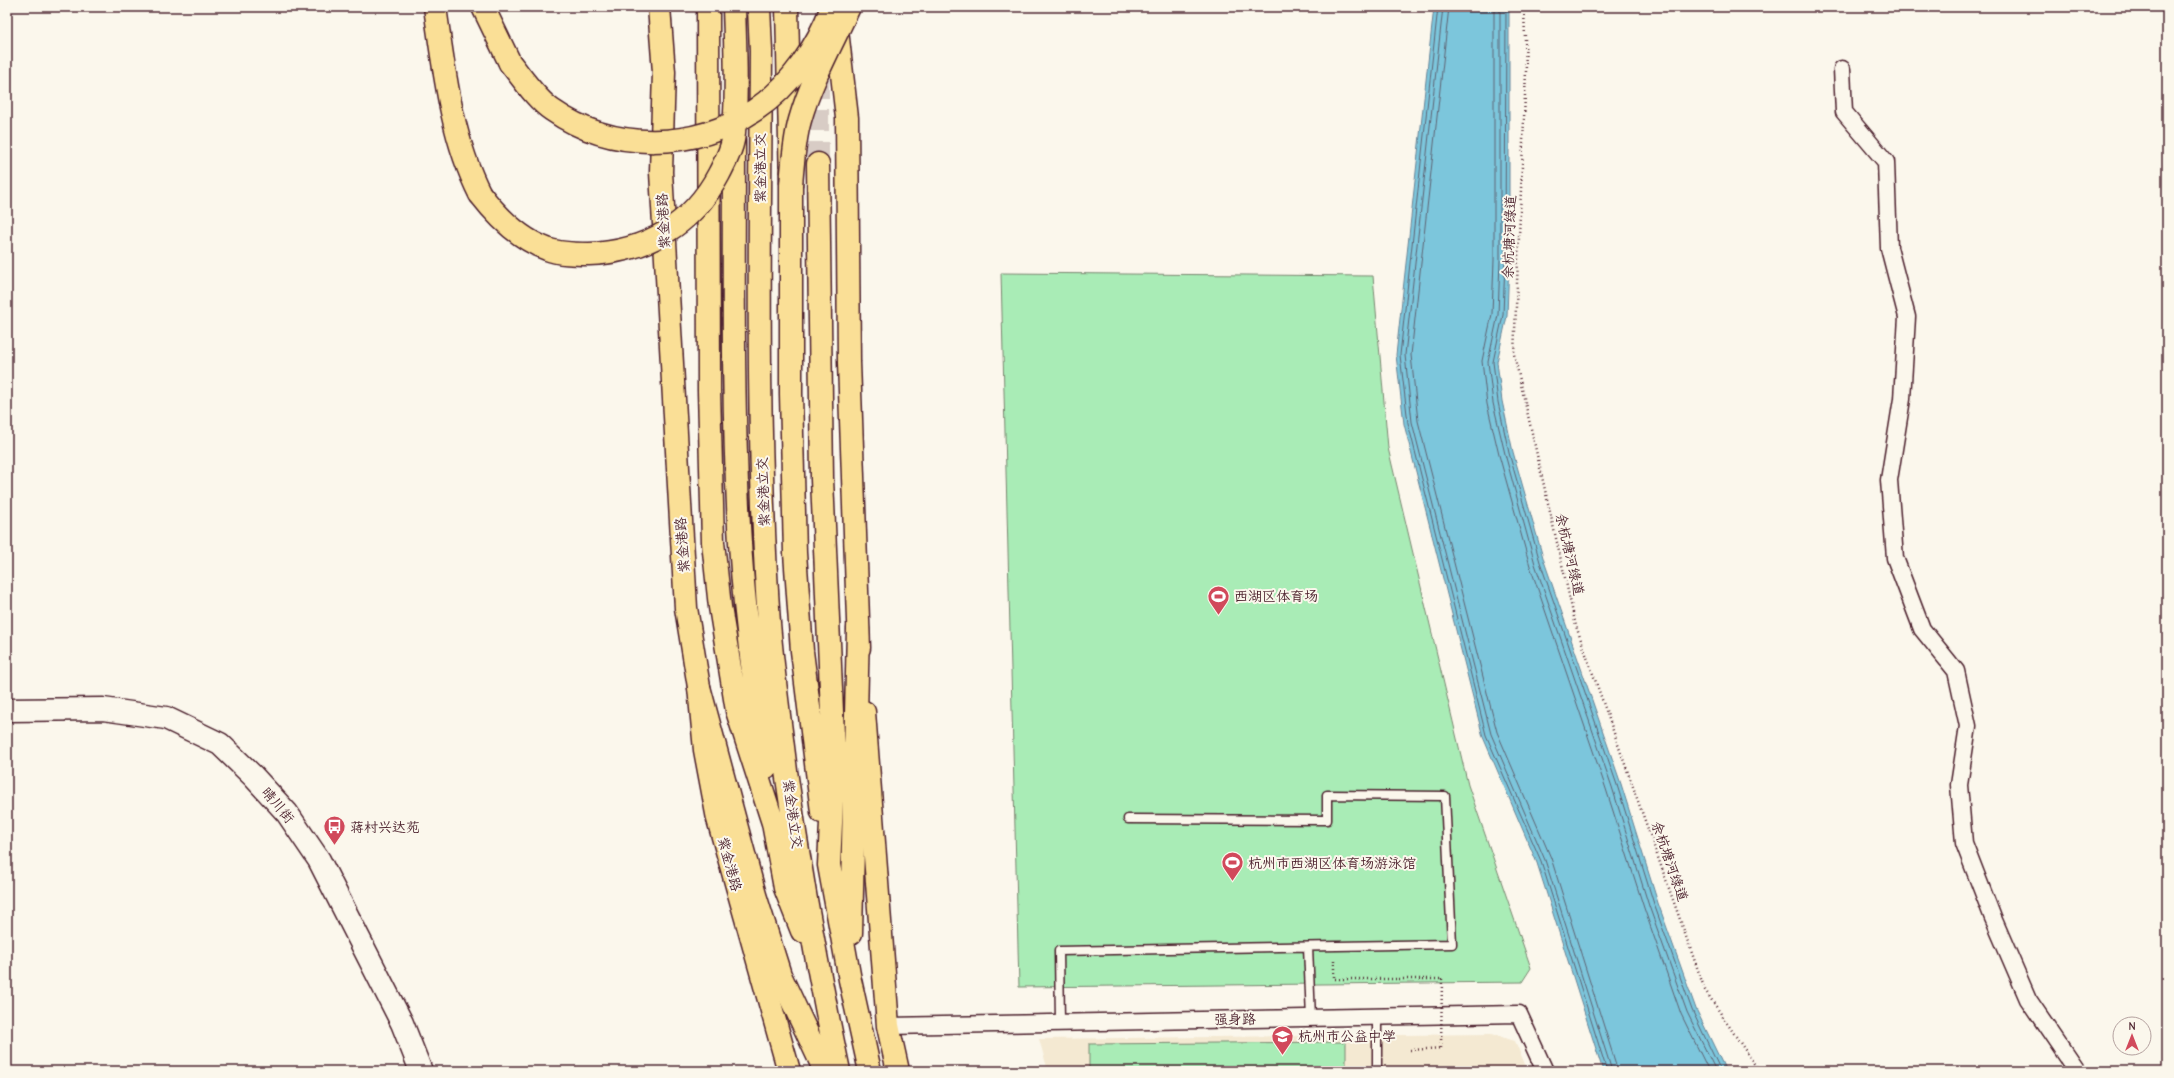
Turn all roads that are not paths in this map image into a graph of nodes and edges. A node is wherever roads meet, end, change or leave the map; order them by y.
1 (435, 7) edge
2 (483, 7) edge
3 (659, 7) edge
4 (708, 7) edge
5 (734, 7) edge
6 (759, 7) edge
7 (787, 7) edge
8 (833, 7) edge
9 (849, 7) edge
10 (1842, 69) dead end
11 (734, 140) junction
12 (818, 164) tunnel mouth
13 (791, 185) junction
14 (858, 629) junction
15 (699, 687) junction
16 (7, 710) edge
17 (1128, 819) dead end
18 (773, 823) junction
19 (829, 865) junction
20 (1308, 947) junction
21 (818, 973) junction
22 (850, 980) junction
23 (1377, 1017) junction
24 (1312, 1018) junction
25 (1060, 1022) junction
26 (888, 1026) junction
27 (421, 1071) edge
28 (788, 1071) edge
29 (825, 1071) edge
30 (839, 1071) edge
31 (870, 1071) edge
32 (898, 1071) edge
33 (1377, 1071) edge
34 (1545, 1071) edge
35 (2077, 1071) edge

1 - 11 main road, bridge
2 - 8 main road, bridge
3 - 15 main road, 紫金港路
4 - 18 main road, bridge
5 - 11 main road, bridge
6 - 21 main road, 紫金港立交
7 - 13 main road, 紫金港立交, bridge
8 - 14 main road
9 - 13 main road, bridge
10 - 35 street
11 - 18 main road
12 - 19 main road
13 - 19 main road, 紫金港立交
14 - 22 main road
14 - 26 main road
15 - 28 main road, 紫金港路
15 - 29 main road
16 - 27 street, 晴川街
17 - 20 lane
18 - 21 main road
19 - 22 main road
20 - 24 lane
20 - 25 lane
21 - 30 main road
22 - 31 main road
23 - 24 street, 强身路
23 - 33 lane
23 - 34 street, 强身路
24 - 25 street, 强身路
25 - 26 street, 强身路
26 - 32 main road

